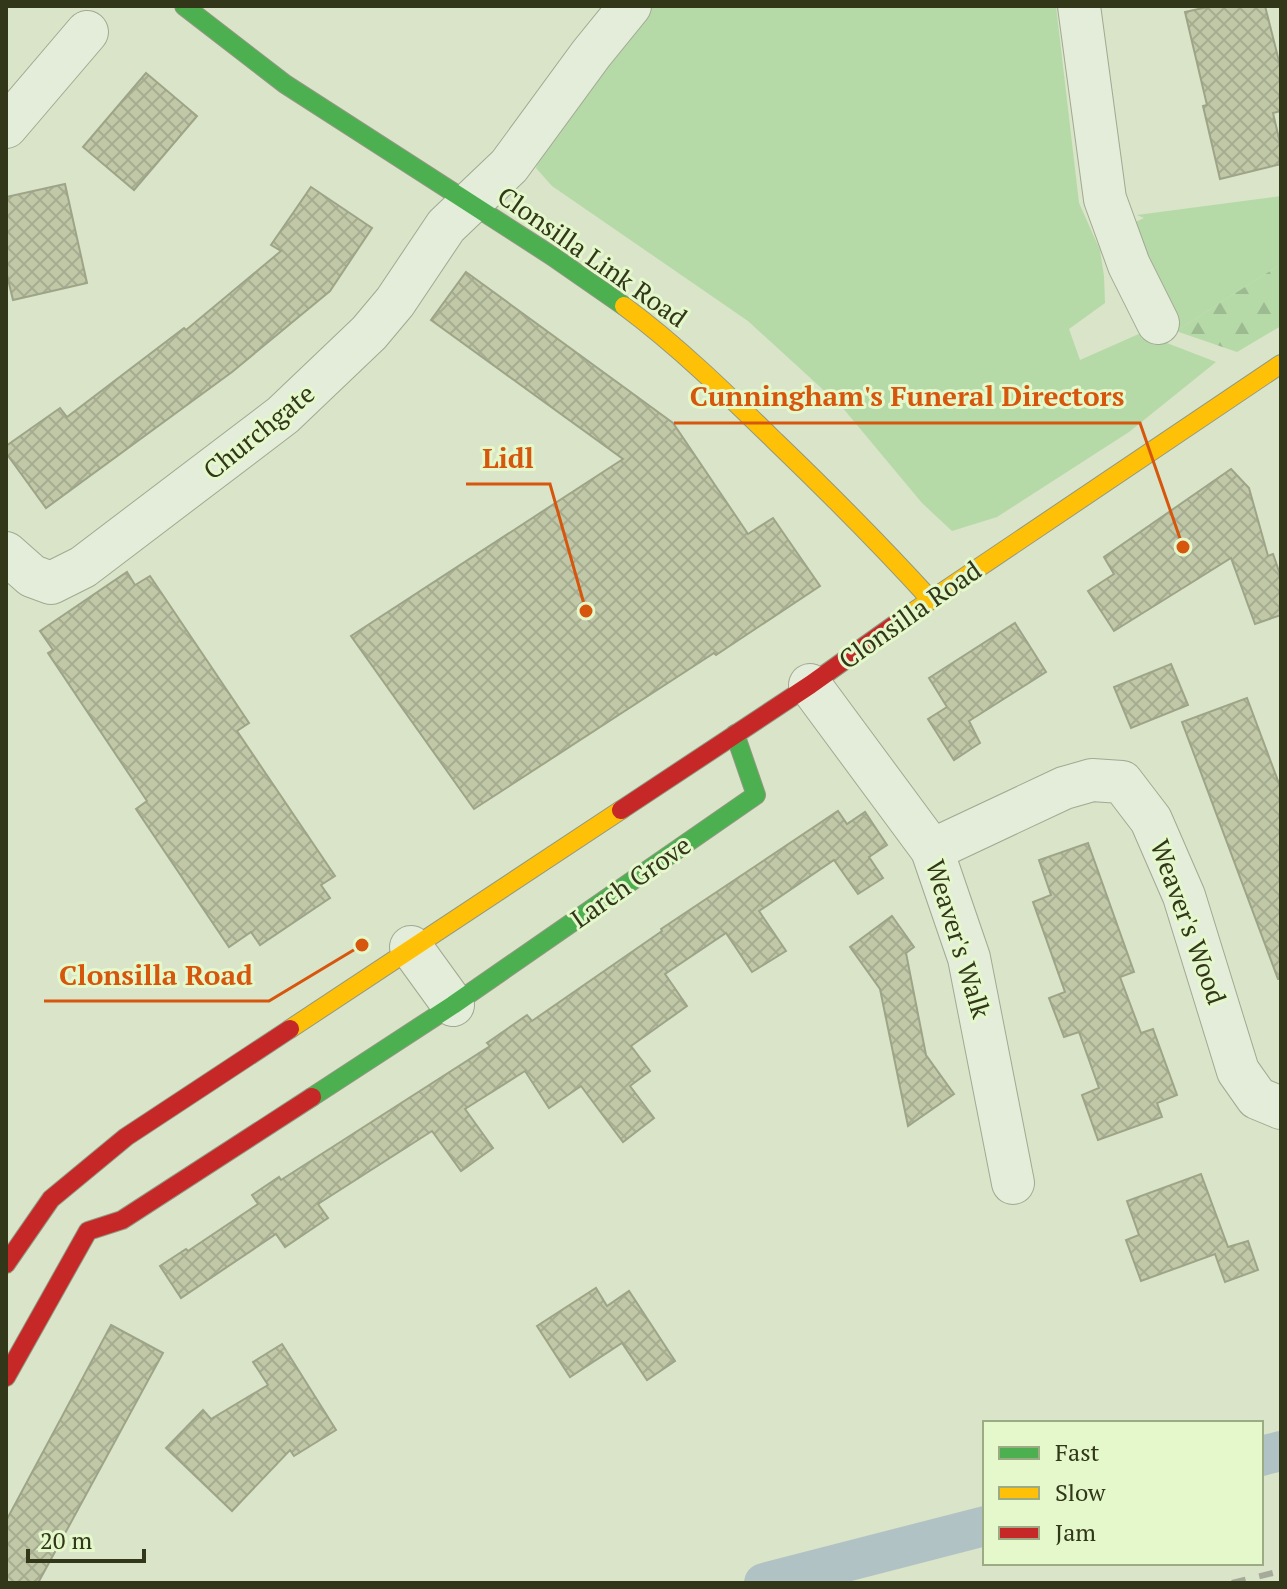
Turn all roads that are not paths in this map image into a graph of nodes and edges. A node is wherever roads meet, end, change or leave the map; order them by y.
1 (184, 6) edge
2 (630, 6) edge
3 (1079, 6) edge
4 (87, 32) dead end
5 (6, 127) edge
6 (469, 204) junction
7 (1158, 323) dead end
8 (1281, 364) edge
9 (6, 553) edge
10 (930, 599) junction
11 (810, 685) junction
12 (735, 734) junction
13 (932, 850) junction
14 (411, 947) junction
15 (453, 1005) junction
16 (1281, 1108) edge
17 (1013, 1183) dead end
18 (30, 1214) edge
19 (88, 1231) junction
20 (6, 1264) edge
21 (6, 1377) edge

1 - 6 street, Clonsilla Link Road
2 - 6 street
3 - 7 street
4 - 5 street
6 - 9 street, Churchgate
6 - 10 street, Clonsilla Link Road
8 - 10 street, Clonsilla Road
10 - 11 street, Clonsilla Road
11 - 12 street, Clonsilla Road
11 - 13 street, Weaver's Walk
12 - 14 street, Clonsilla Road
12 - 15 street, Larch Grove
13 - 16 street, Weaver's Wood
13 - 17 street, Weaver's Walk
14 - 15 street
14 - 18 street, Clonsilla Road
15 - 19 street, Larch Grove
18 - 19 street
18 - 20 street, Clonsilla Road
19 - 21 street

